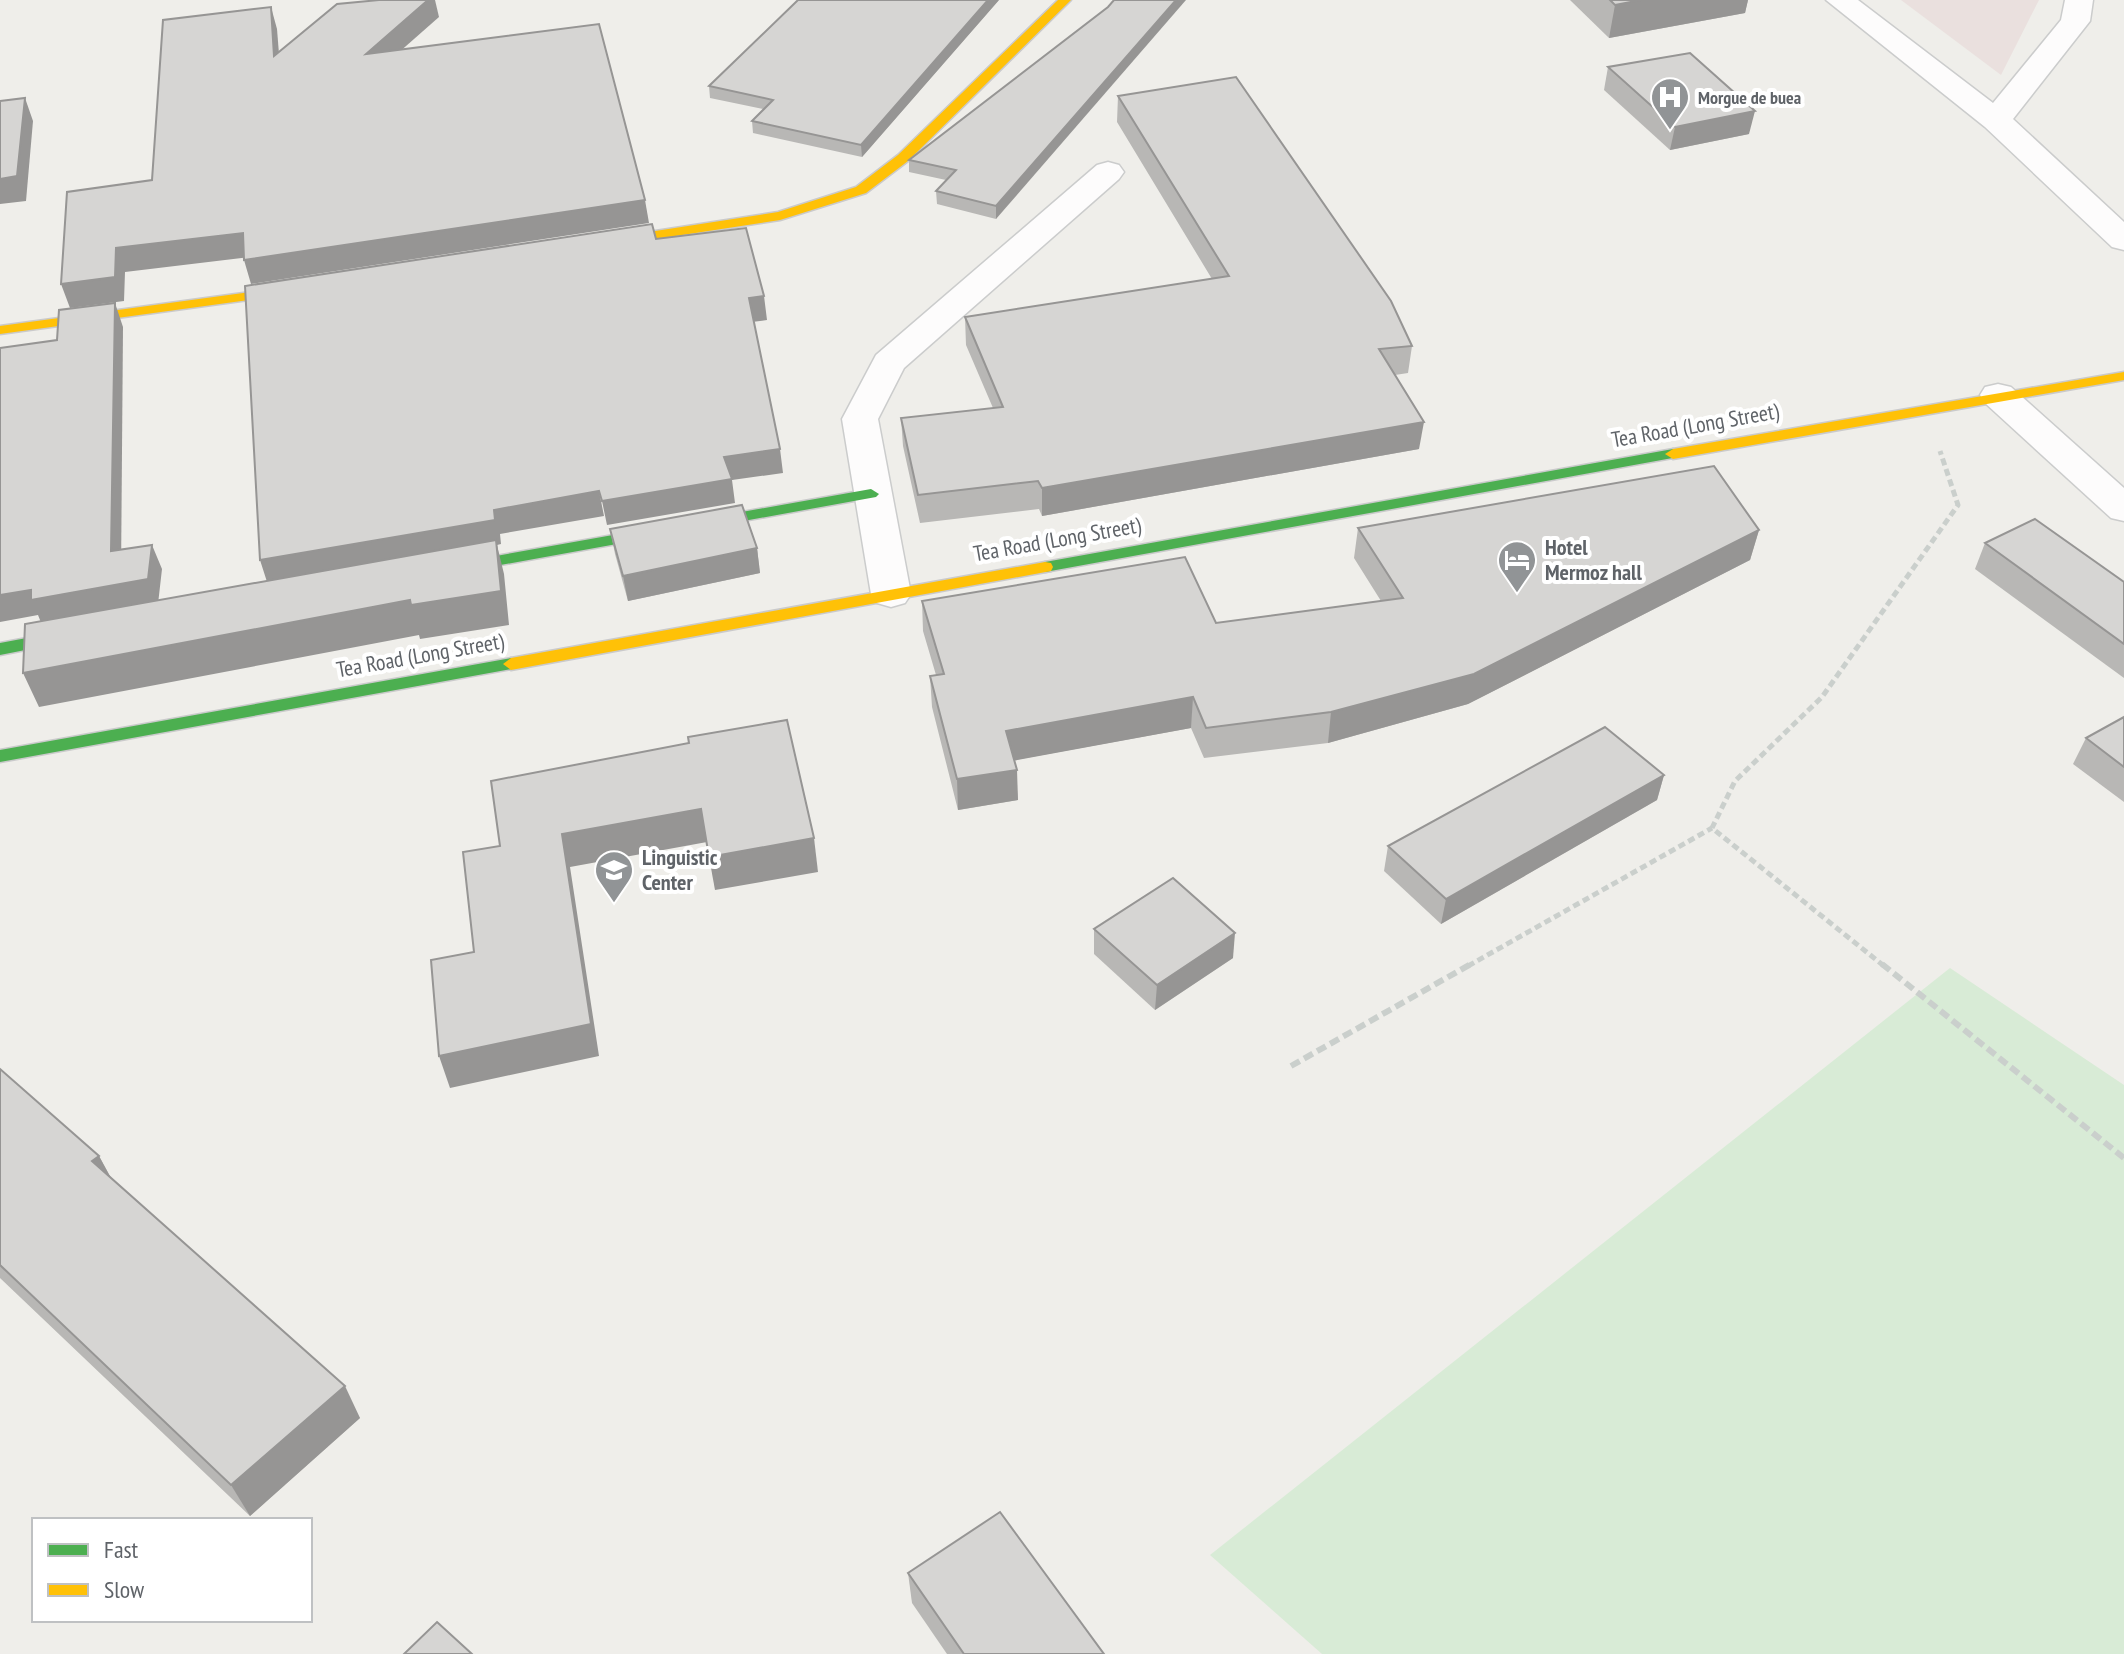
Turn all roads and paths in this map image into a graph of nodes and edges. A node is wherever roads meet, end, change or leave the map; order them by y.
1 (1065, 0) edge
2 (1840, 0) edge
3 (2079, 0) edge
4 (1996, 120) junction
5 (1108, 172) dead end
6 (2124, 240) edge
7 (578, 247) edge
8 (329, 285) edge
9 (0, 330) edge
10 (2124, 376) edge
11 (1998, 395) junction
12 (1925, 409) junction
13 (871, 494) junction
14 (2124, 509) edge
15 (420, 574) edge
16 (891, 594) junction
17 (109, 629) edge
18 (0, 649) edge
19 (0, 756) edge
20 (1712, 828) junction
21 (1291, 1066) dead end
22 (2124, 1158) edge

1 - 7 main road
2 - 4 street
3 - 4 street
4 - 6 street
5 - 13 street
8 - 9 main road
10 - 11 main road, Tea Road (Long Street)
11 - 12 main road, Tea Road (Long Street)
11 - 14 street
12 - 16 main road, Tea Road (Long Street)
12 - 20 path
13 - 15 main road
13 - 16 street
16 - 19 main road, Tea Road (Long Street)
17 - 18 main road
20 - 21 path
20 - 22 path

